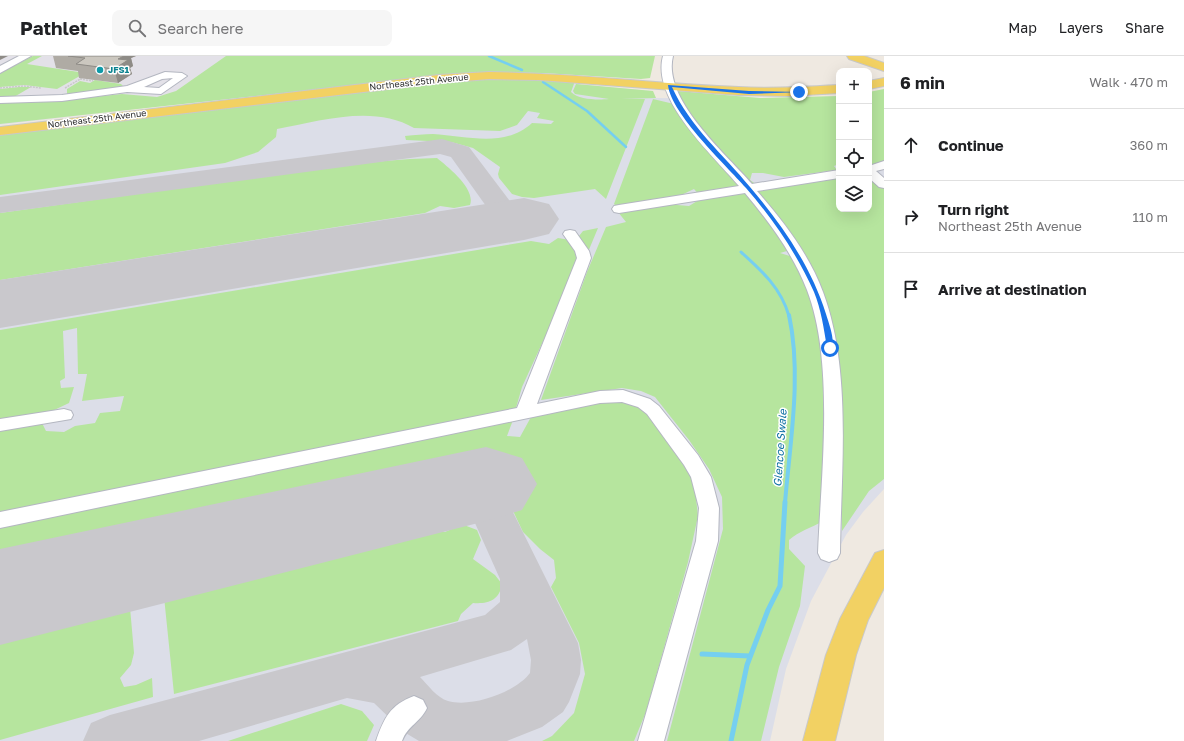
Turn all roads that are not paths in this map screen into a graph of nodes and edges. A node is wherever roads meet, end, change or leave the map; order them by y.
1 (26, 56) edge
2 (668, 56) edge
3 (853, 56) edge
4 (884, 67) edge
5 (0, 70) edge
6 (884, 82) edge
7 (872, 84) edge
8 (670, 86) junction
9 (127, 89) dead end
10 (836, 90) edge
11 (0, 100) edge
12 (0, 131) edge
13 (884, 165) edge
14 (872, 168) edge
15 (836, 174) edge
16 (872, 175) edge
17 (884, 184) edge
18 (749, 188) junction
19 (619, 209) dead end
20 (570, 234) dead end
21 (524, 412) junction
22 (64, 415) dead end
23 (0, 424) edge
24 (0, 520) edge
25 (829, 553) dead end
26 (884, 561) edge
27 (414, 708) dead end
28 (388, 741) edge
29 (651, 741) edge
30 (819, 741) edge

1 - 5 street
2 - 8 street
3 - 4 main road
6 - 7 main road
8 - 10 main road, Northeast 25th Avenue
8 - 12 main road, Northeast 25th Avenue
8 - 18 street
9 - 11 street
13 - 14 street
15 - 18 street
16 - 17 street
18 - 19 street
18 - 25 street
20 - 21 street
21 - 24 street
21 - 29 street
22 - 23 street
26 - 30 main road
27 - 28 street

